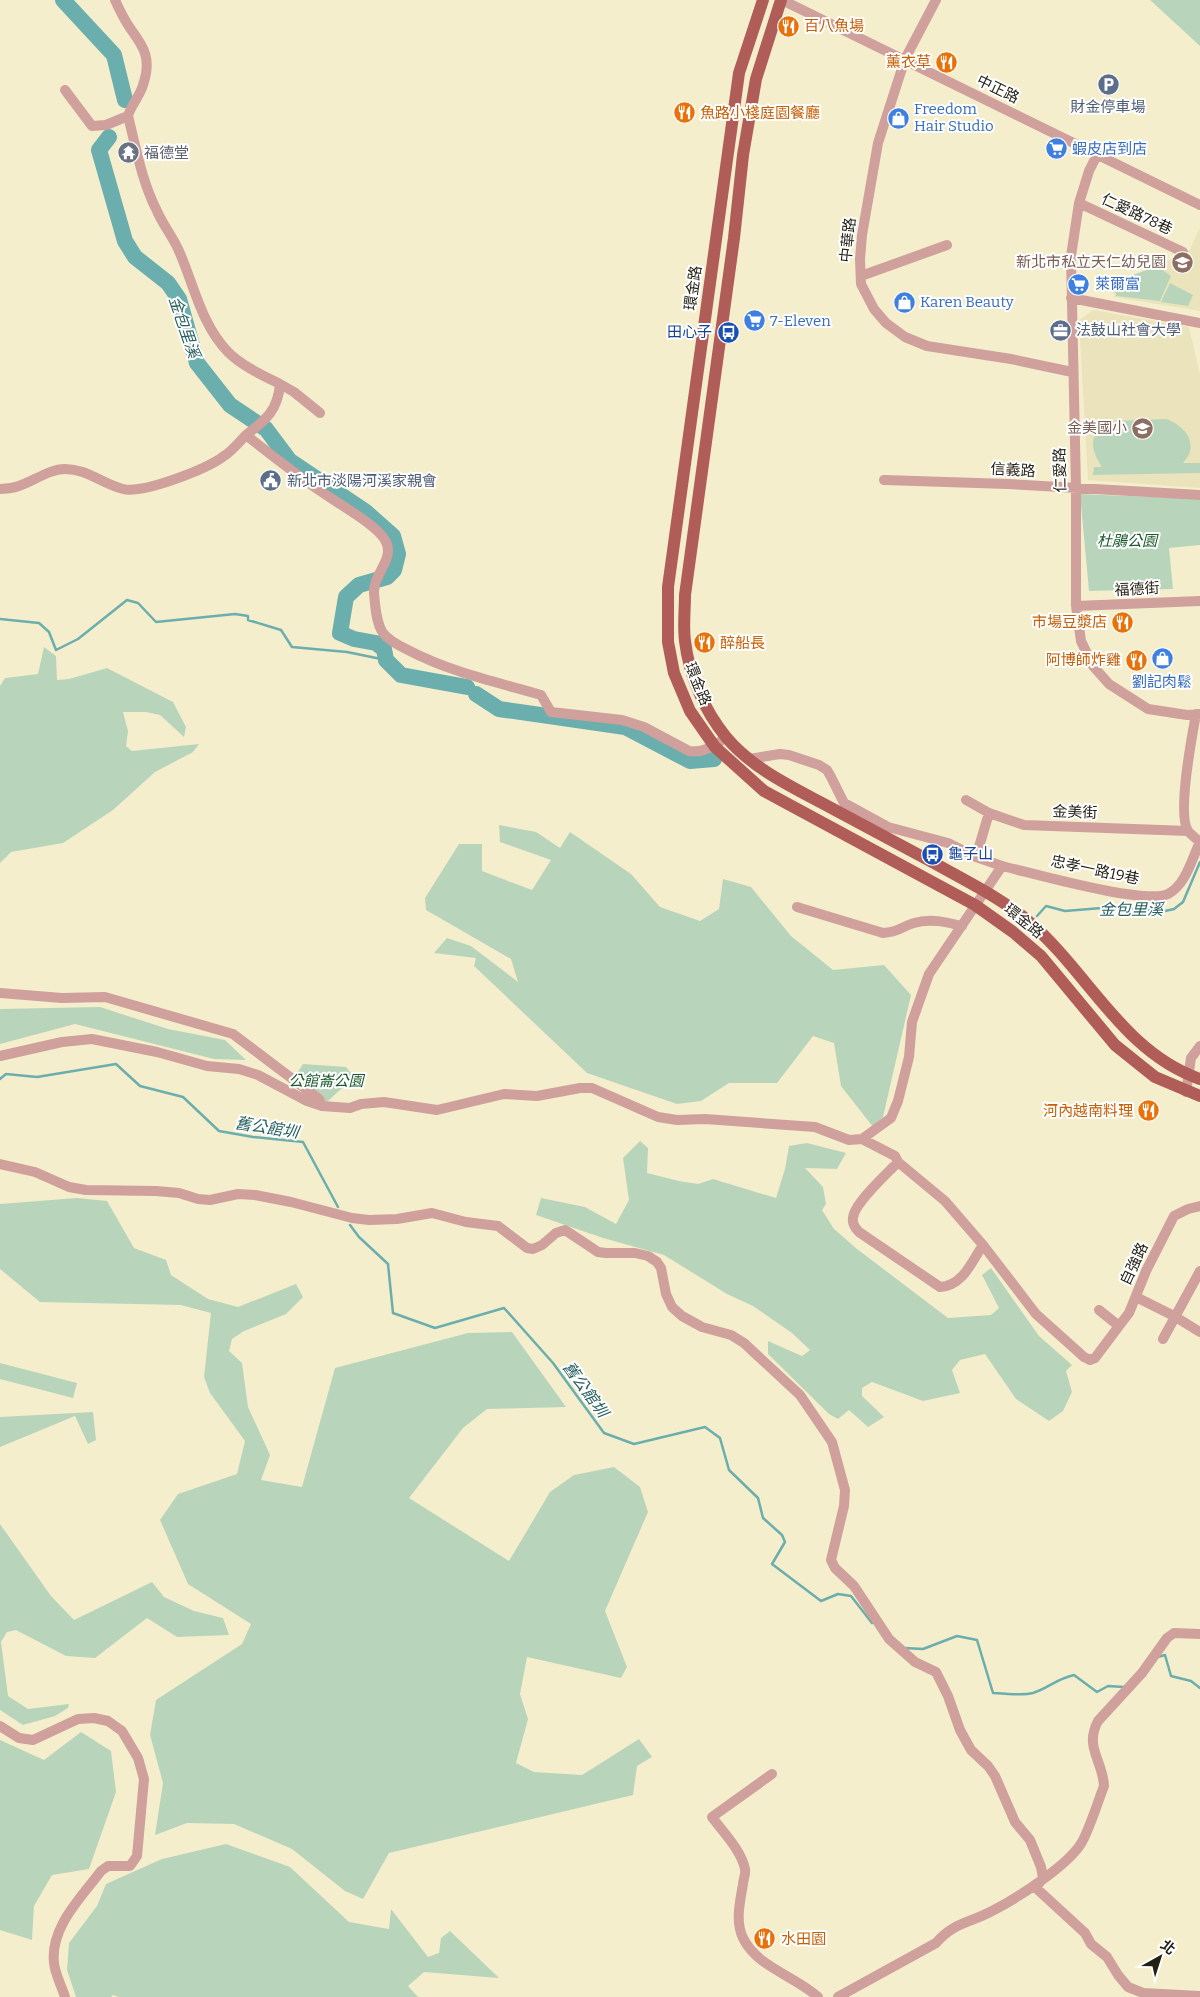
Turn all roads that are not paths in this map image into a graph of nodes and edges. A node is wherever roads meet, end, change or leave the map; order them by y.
1 (114, 0) edge
2 (762, 0) edge
3 (781, 0) edge
4 (936, 0) edge
5 (905, 59) junction
6 (65, 90) dead end
7 (128, 116) junction
8 (1097, 155) junction
9 (1079, 204) junction
10 (1200, 206) edge
11 (947, 244) dead end
12 (1183, 252) dead end
13 (861, 276) junction
14 (1071, 298) junction
15 (1200, 323) edge
16 (1072, 372) junction
17 (280, 384) junction
18 (320, 413) dead end
19 (246, 436) junction
20 (884, 480) dead end
21 (1076, 488) junction
22 (0, 489) edge
23 (1200, 495) edge
24 (1200, 601) edge
25 (1076, 606) junction
26 (1198, 714) edge
27 (726, 737) junction
28 (715, 746) junction
29 (749, 759) junction
30 (966, 800) dead end
31 (989, 813) junction
32 (1188, 831) junction
33 (1200, 842) edge
34 (976, 856) junction
35 (1002, 866) junction
36 (984, 890) junction
37 (975, 905) junction
38 (797, 907) dead end
39 (962, 926) junction
40 (0, 993) edge
41 (1200, 1046) edge
42 (0, 1056) edge
43 (1194, 1077) edge
44 (1186, 1092) junction
45 (1200, 1096) edge
46 (322, 1106) junction
47 (862, 1139) junction
48 (898, 1162) junction
49 (0, 1164) edge
50 (1200, 1206) edge
51 (983, 1244) junction
52 (1200, 1271) edge
53 (1136, 1297) junction
54 (1099, 1310) dead end
55 (1174, 1316) junction
56 (1119, 1326) junction
57 (1200, 1332) edge
58 (1163, 1339) dead end
59 (1200, 1634) edge
60 (0, 1726) edge
61 (772, 1774) dead end
62 (1043, 1878) junction
63 (853, 1992) edge
64 (1200, 1996) edge
65 (65, 1997) edge
66 (818, 1997) edge
67 (838, 1997) edge

1 - 7 street
2 - 28 main road, 環金路
3 - 5 street, 中正路
3 - 27 main road, 環金路
4 - 5 street, 中華路
5 - 8 street, 中正路
5 - 13 street, 中華路
6 - 7 street
7 - 17 street
8 - 9 street, 仁愛路
8 - 10 street, 中正路
9 - 12 street, 仁愛路78巷
9 - 14 street, 仁愛路
11 - 13 street
13 - 16 street, 中華路
14 - 15 street
14 - 16 street, 仁愛路
16 - 21 street, 仁愛路
17 - 18 street
17 - 19 street
19 - 22 street
19 - 28 street
20 - 21 street, 信義路
21 - 23 street, 信義路
21 - 25 street, 仁愛路
24 - 25 street, 福德街
25 - 26 street, 仁愛路
26 - 32 street, 仁愛路
27 - 28 street
27 - 29 main road, 環金路
28 - 37 main road, 環金路
29 - 34 street, 忠孝一路19巷
29 - 36 main road, 環金路
30 - 31 street, 金美街
31 - 32 street, 金美街
31 - 34 street
32 - 33 street
33 - 35 street, 忠孝一路19巷
34 - 35 street, 忠孝一路19巷
35 - 36 street
36 - 37 street
36 - 43 main road, 環金路
37 - 39 street
37 - 44 main road, 環金路
38 - 39 street
39 - 47 street
40 - 46 street
41 - 43 street
42 - 46 street
43 - 44 street
44 - 45 main road, 環金路
46 - 47 street
47 - 48 street
48 - 51 street
48 - 51 street
49 - 62 street
50 - 53 street, 自強路
51 - 56 street, 自強路
52 - 55 street
53 - 55 street
53 - 56 street, 自強路
54 - 56 street
55 - 57 street
55 - 58 street
59 - 62 street
60 - 65 street
61 - 66 street
62 - 63 street
62 - 64 street
63 - 67 street

